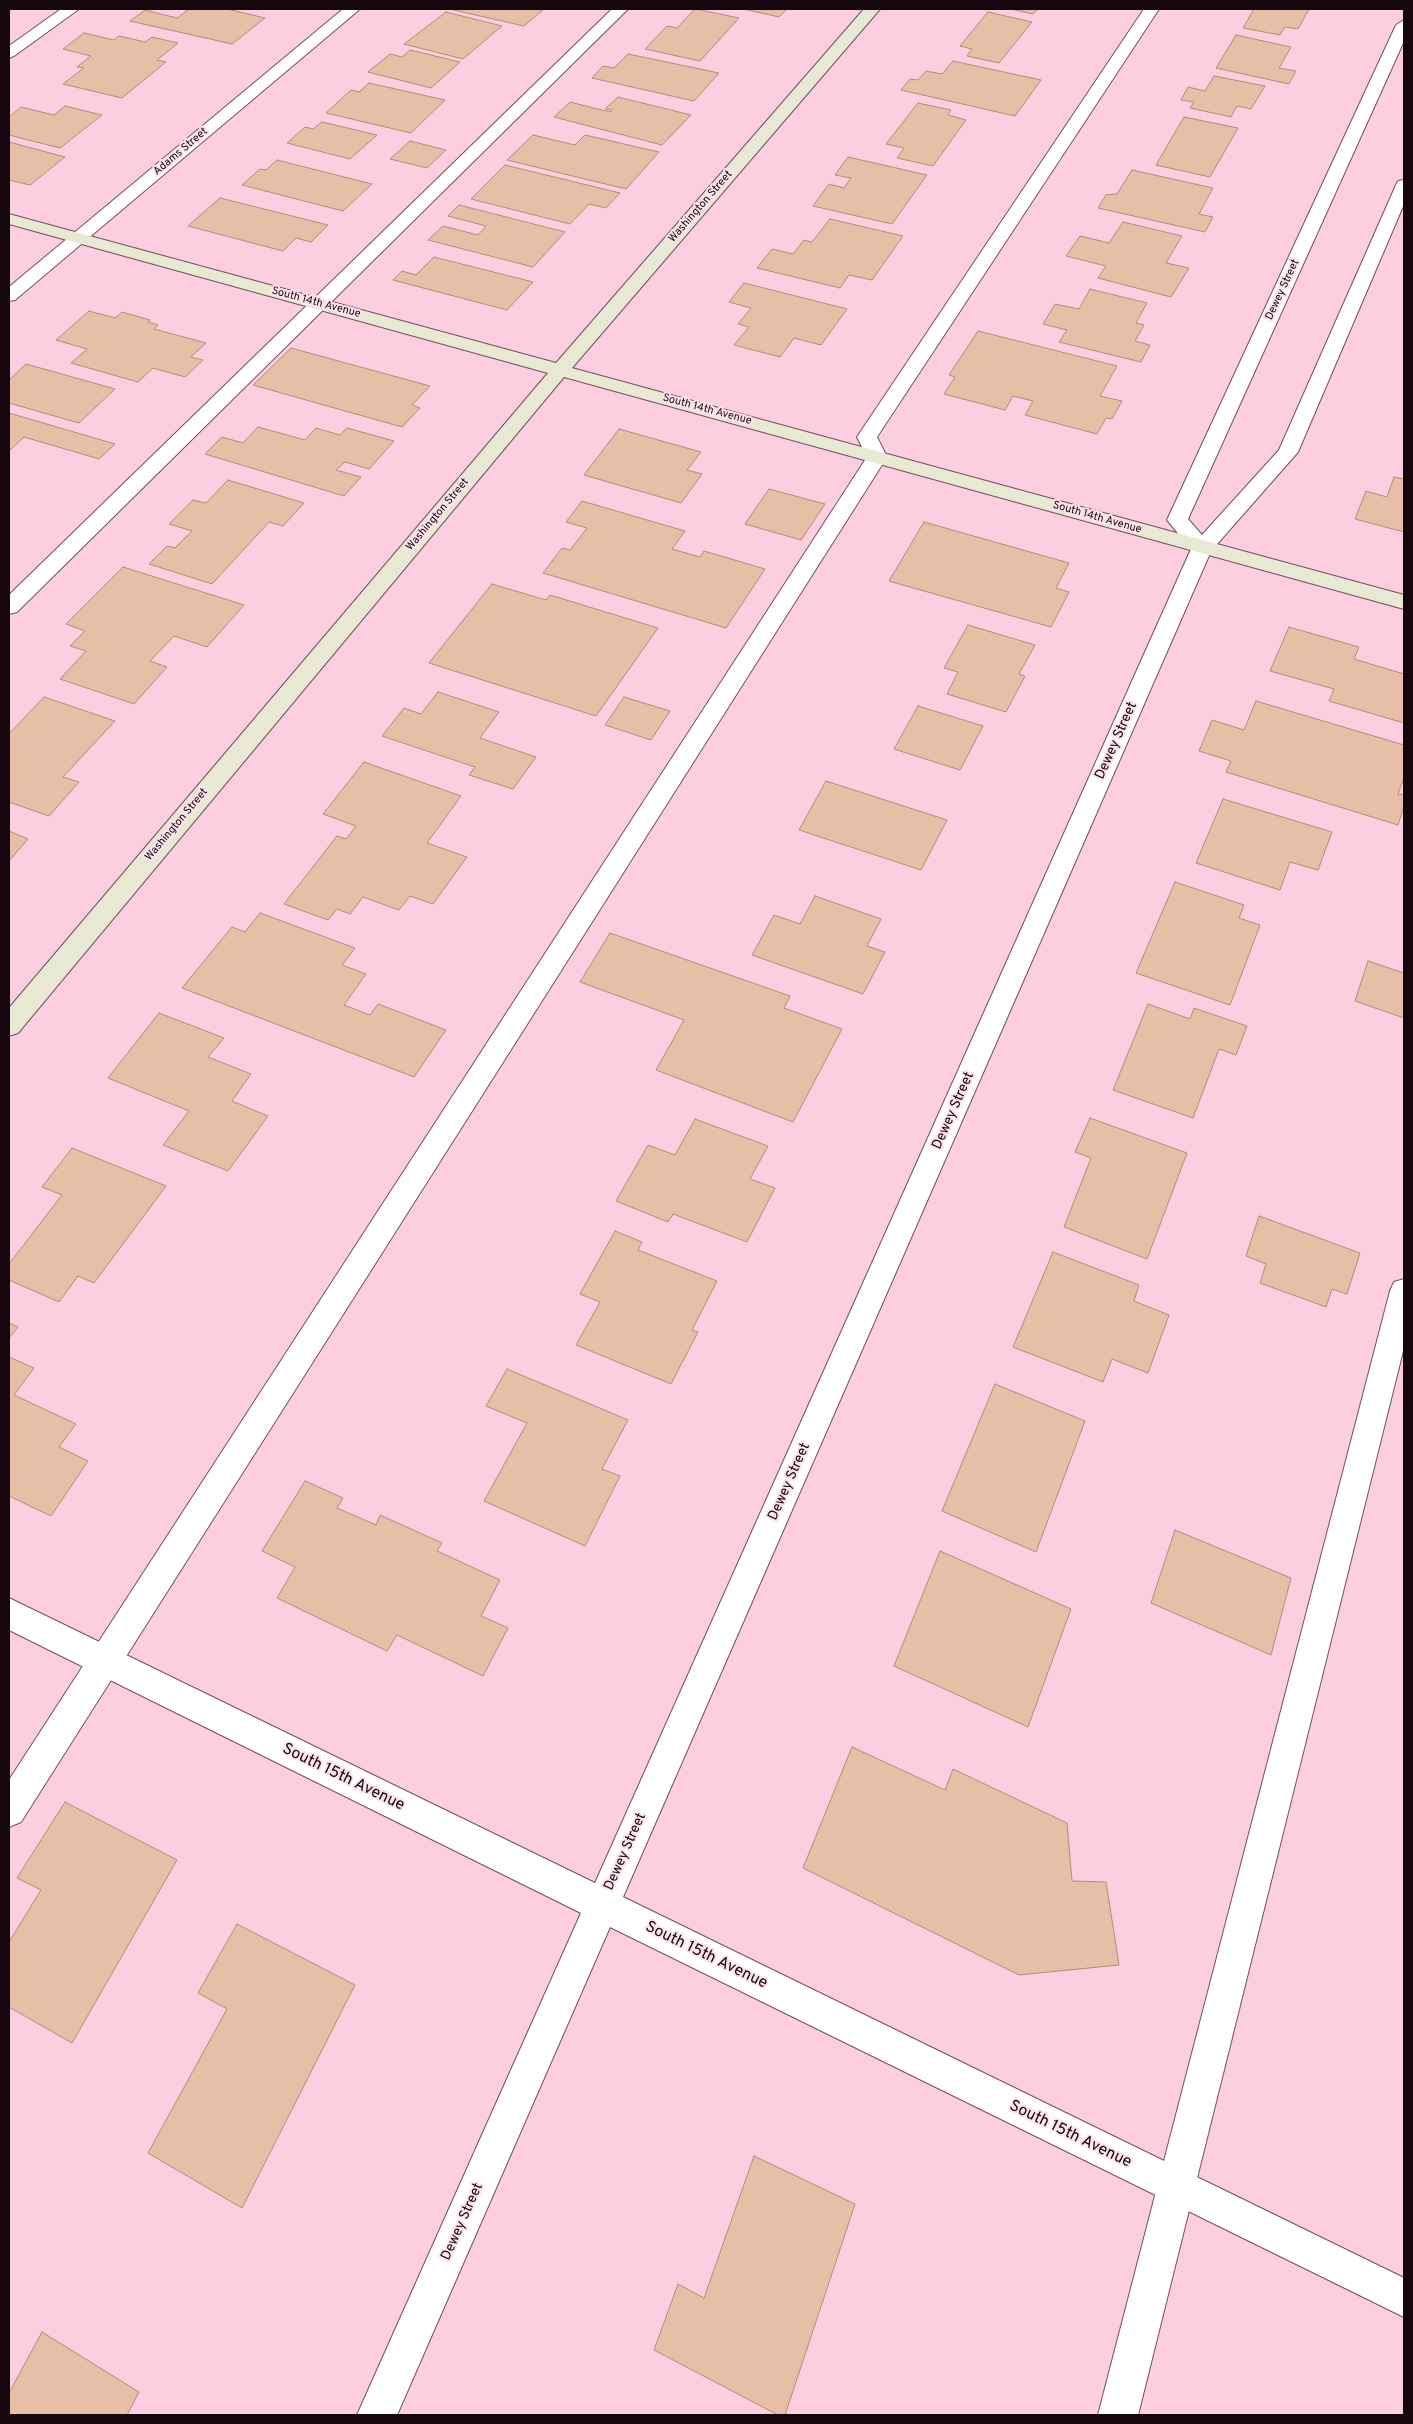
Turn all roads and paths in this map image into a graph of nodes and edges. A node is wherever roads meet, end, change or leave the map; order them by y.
1 (71, 9) edge
2 (352, 9) edge
3 (620, 9) edge
4 (872, 9) edge
5 (1151, 9) edge
6 (1404, 26) edge
7 (9, 53) edge
8 (1404, 185) edge
9 (9, 219) edge
10 (79, 237) junction
11 (9, 296) edge
12 (319, 304) junction
13 (560, 370) junction
14 (877, 457) junction
15 (1202, 548) junction
16 (1404, 602) edge
17 (9, 607) edge
18 (9, 1026) edge
19 (1404, 1290) edge
20 (9, 1614) edge
21 (104, 1661) junction
22 (9, 1810) edge
23 (603, 1906) junction
24 (1175, 2186) junction
25 (1404, 2298) edge
26 (378, 2415) edge
27 (1118, 2415) edge

1 - 7 street
2 - 10 street, Adams Street
3 - 12 street
4 - 13 street, Washington Street
5 - 14 street
6 - 15 street, Dewey Street
8 - 15 street, Dewey Street
9 - 10 street, South 14th Avenue
10 - 11 street, Adams Street
10 - 12 street, South 14th Avenue
12 - 13 street, South 14th Avenue
12 - 17 street
13 - 14 street, South 14th Avenue
13 - 18 street, Washington Street
14 - 15 street, South 14th Avenue
14 - 21 street
15 - 16 street, South 14th Avenue
15 - 23 street, Dewey Street
19 - 24 street
20 - 21 street, South 15th Avenue
21 - 22 street
21 - 23 street, South 15th Avenue
23 - 24 street, South 15th Avenue
23 - 26 street, Dewey Street
24 - 25 street, South 15th Avenue
24 - 27 street

